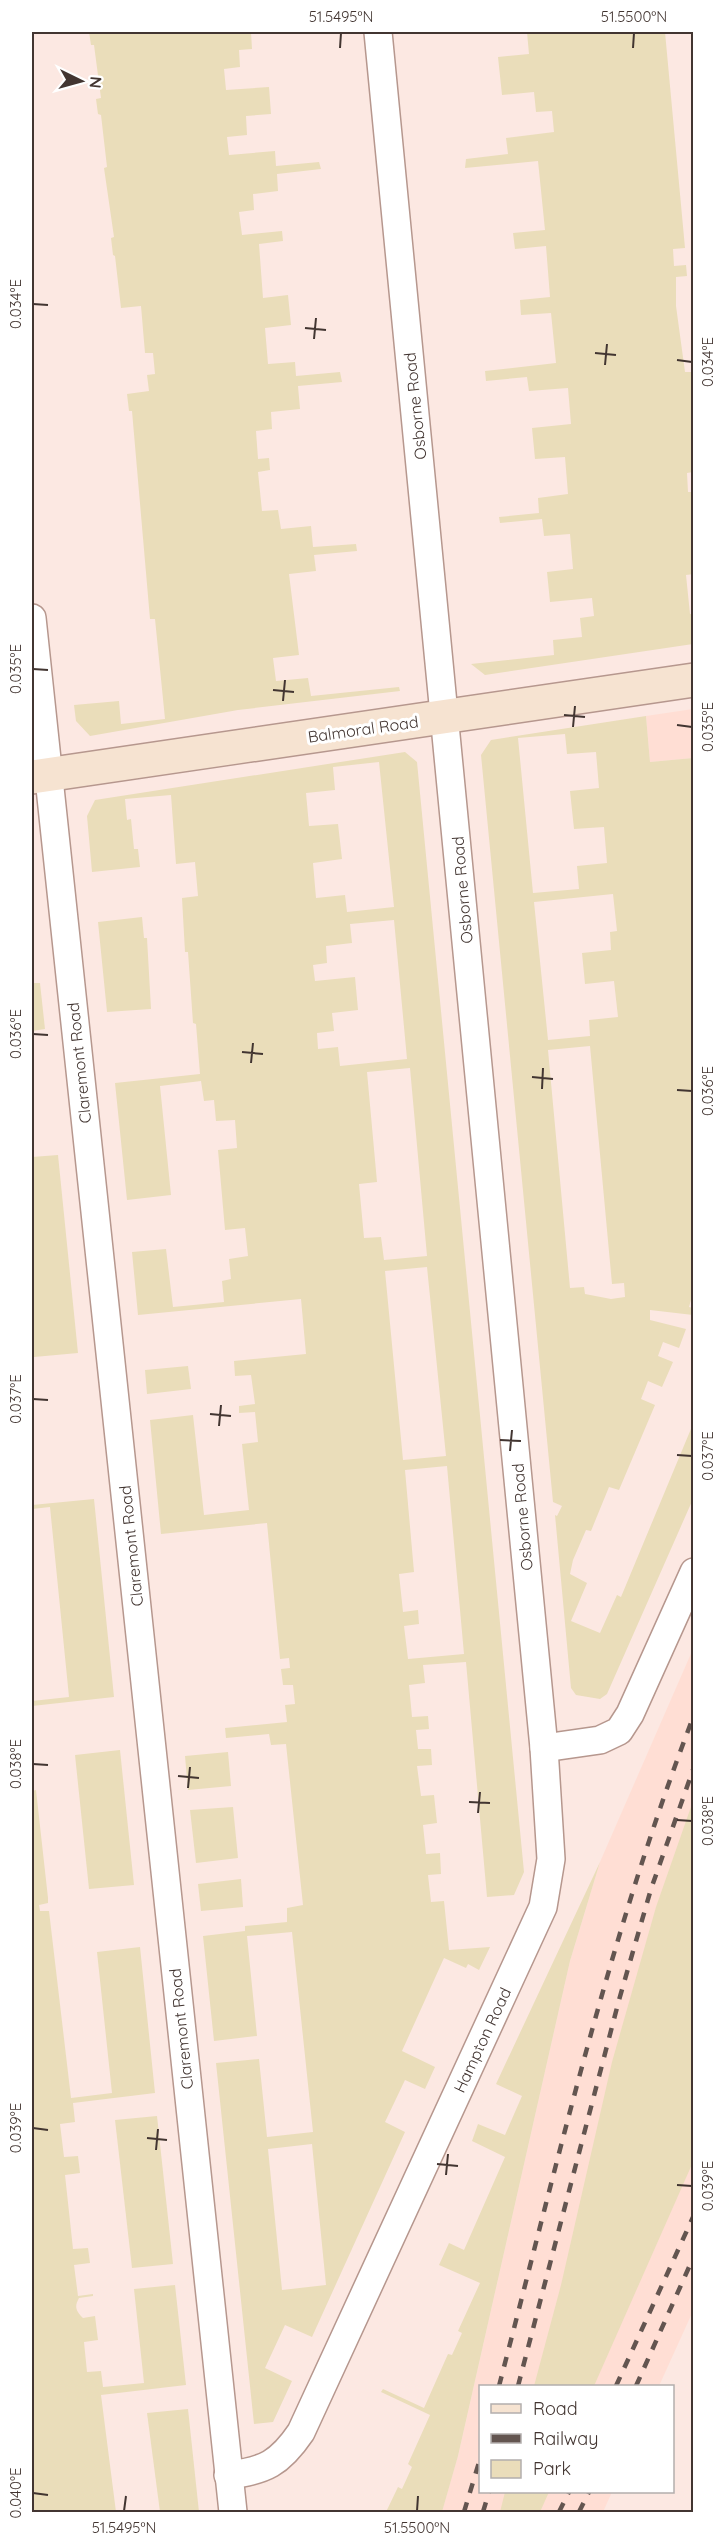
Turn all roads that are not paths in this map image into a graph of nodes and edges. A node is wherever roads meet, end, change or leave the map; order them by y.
1 (378, 32) edge
2 (32, 618) edge
3 (693, 680) edge
4 (446, 717) junction
5 (40, 776) edge
6 (693, 1572) edge
7 (544, 1748) junction
8 (228, 2475) junction
9 (233, 2512) edge

1 - 4 street, Osborne Road
2 - 5 street, Claremont Road
3 - 4 street, Balmoral Road
4 - 5 street, Balmoral Road
4 - 7 street, Osborne Road
5 - 8 street, Claremont Road
6 - 7 street
7 - 8 street, Hampton Road
8 - 9 street

